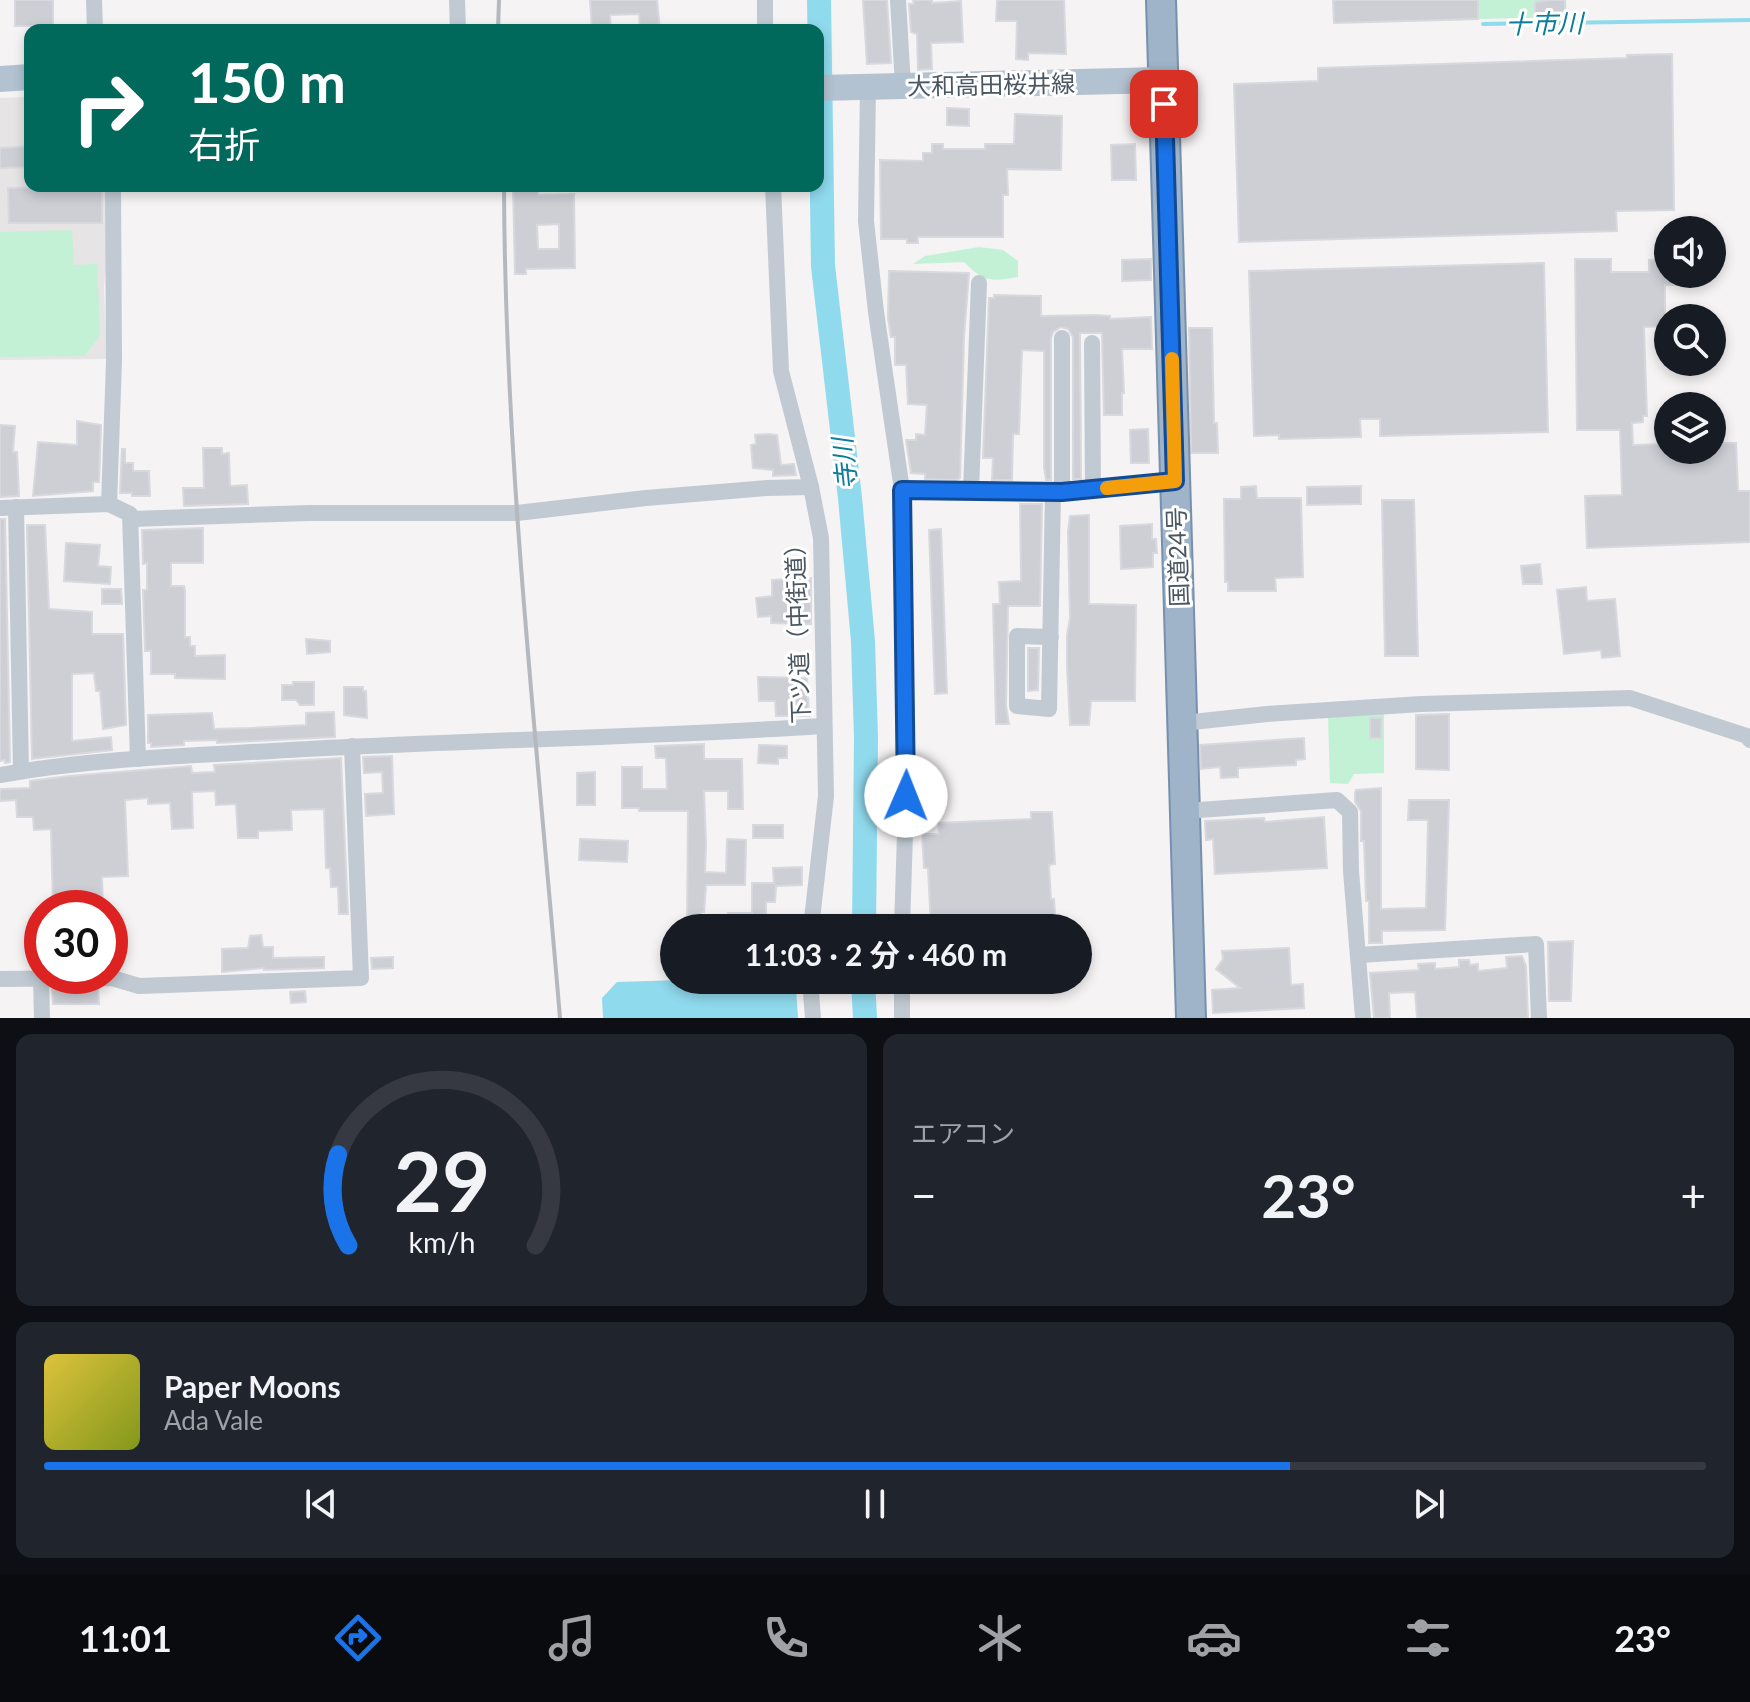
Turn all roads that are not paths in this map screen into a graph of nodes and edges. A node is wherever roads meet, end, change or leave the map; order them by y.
1 (94, 0) edge
2 (457, 0) edge
3 (765, 0) edge
4 (898, 0) edge
5 (1161, 0) edge
6 (95, 24) edge
7 (458, 24) edge
8 (765, 24) edge
9 (24, 77) edge
10 (0, 79) edge
11 (1163, 80) junction
12 (903, 86) junction
13 (864, 87) junction
14 (824, 88) edge
15 (113, 192) edge
16 (773, 192) edge
17 (979, 283) dead end
18 (1062, 338) dead end
19 (1092, 343) dead end
20 (1175, 481) junction
21 (811, 487) junction
22 (1093, 489) junction
23 (902, 490) junction
24 (971, 491) junction
25 (1057, 492) junction
26 (109, 504) junction
27 (8, 508) edge
28 (132, 519) junction
29 (1051, 637) junction
30 (1183, 723) junction
31 (823, 726) junction
32 (1750, 740) edge
33 (352, 746) junction
34 (138, 759) junction
35 (21, 771) junction
36 (0, 775) edge
37 (1185, 811) junction
38 (813, 914) edge
39 (902, 914) edge
40 (1359, 955) junction
41 (0, 979) edge
42 (24, 979) edge
43 (128, 983) edge
44 (41, 994) edge
45 (811, 994) edge
46 (902, 994) edge
47 (42, 1018) edge
48 (813, 1018) edge
49 (902, 1018) edge
50 (1191, 1018) edge
51 (1363, 1018) edge
52 (1539, 1018) edge

1 - 6 street
2 - 7 street
3 - 8 street
4 - 12 street
5 - 11 highway, 国道24号
9 - 10 main road
11 - 12 main road, 大和高田桜井線
11 - 20 highway, 国道24号
12 - 13 main road, 大和高田桜井線
13 - 14 main road, 大和高田桜井線
13 - 23 street
15 - 26 street
16 - 21 street, 下ツ道（中街道）
17 - 24 street
18 - 25 street
19 - 22 street
20 - 22 street
20 - 30 highway, 国道24号
21 - 28 street
21 - 31 street, 下ツ道（中街道）
22 - 25 street
23 - 24 street
23 - 39 street
24 - 25 street
25 - 29 street
26 - 27 street
26 - 28 street
27 - 35 street
28 - 34 street
29 - 29 street
30 - 32 street
30 - 37 highway, 国道24号
31 - 33 street
31 - 38 street, 下ツ道（中街道）
33 - 34 street
33 - 43 street
34 - 35 street
35 - 36 street
37 - 40 street
37 - 50 highway, 国道24号
40 - 51 street
40 - 52 street
41 - 42 street
44 - 47 street
45 - 48 street
46 - 49 street

